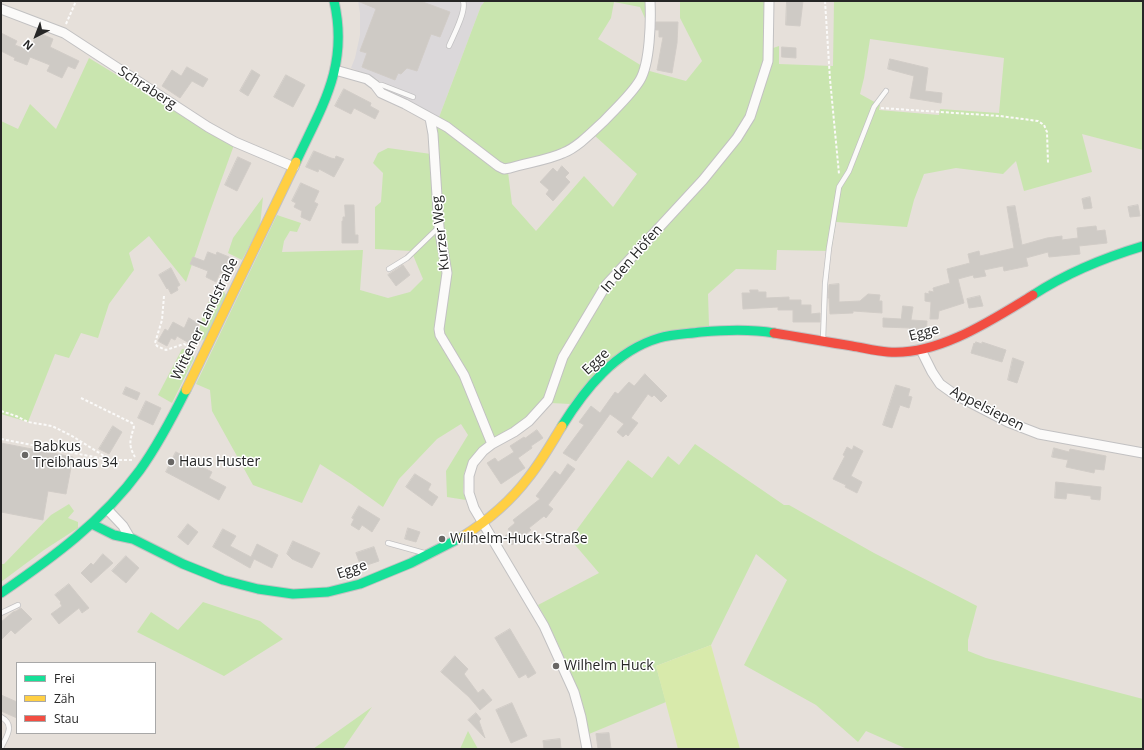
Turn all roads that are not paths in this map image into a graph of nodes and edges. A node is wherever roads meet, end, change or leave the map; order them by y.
1 (334, 1) edge
2 (463, 1) edge
3 (650, 1) edge
4 (769, 1) edge
5 (1, 9) edge
6 (449, 46) dead end
7 (335, 70) junction
8 (375, 85) junction
9 (886, 91) dead end
10 (413, 98) dead end
11 (430, 118) junction
12 (294, 167) junction
13 (439, 227) junction
14 (1143, 246) edge
15 (389, 269) dead end
16 (822, 341) junction
17 (921, 350) junction
18 (492, 444) junction
19 (1143, 453) edge
20 (107, 510) junction
21 (482, 523) junction
22 (92, 524) junction
23 (130, 538) junction
24 (388, 543) dead end
25 (430, 555) junction
26 (1, 593) edge
27 (18, 605) dead end
28 (1, 613) edge
29 (1, 717) edge
30 (1, 748) edge
31 (587, 749) edge

1 - 7 street, Wittener Landstraße
2 - 6 lane
3 - 11 street
4 - 18 street, In den Höfen
5 - 12 street, Schraberg
7 - 8 street
7 - 12 street, Wittener Landstraße
8 - 10 lane
8 - 11 street
9 - 16 lane
11 - 13 street, Kurzer Weg
12 - 20 street, Wittener Landstraße
13 - 15 lane
13 - 18 street, Kurzer Weg
14 - 17 street, Egge
16 - 17 street, Egge
16 - 21 street, Egge
17 - 19 street, Appelsiepen
18 - 21 street, In den Höfen
20 - 22 street, Wittener Landstraße
20 - 23 street, Egge
21 - 25 street, Egge
21 - 31 street
22 - 23 street, Egge
22 - 26 street, Wittener Landstraße
23 - 25 street, Egge
24 - 25 lane
27 - 28 lane
29 - 30 lane

